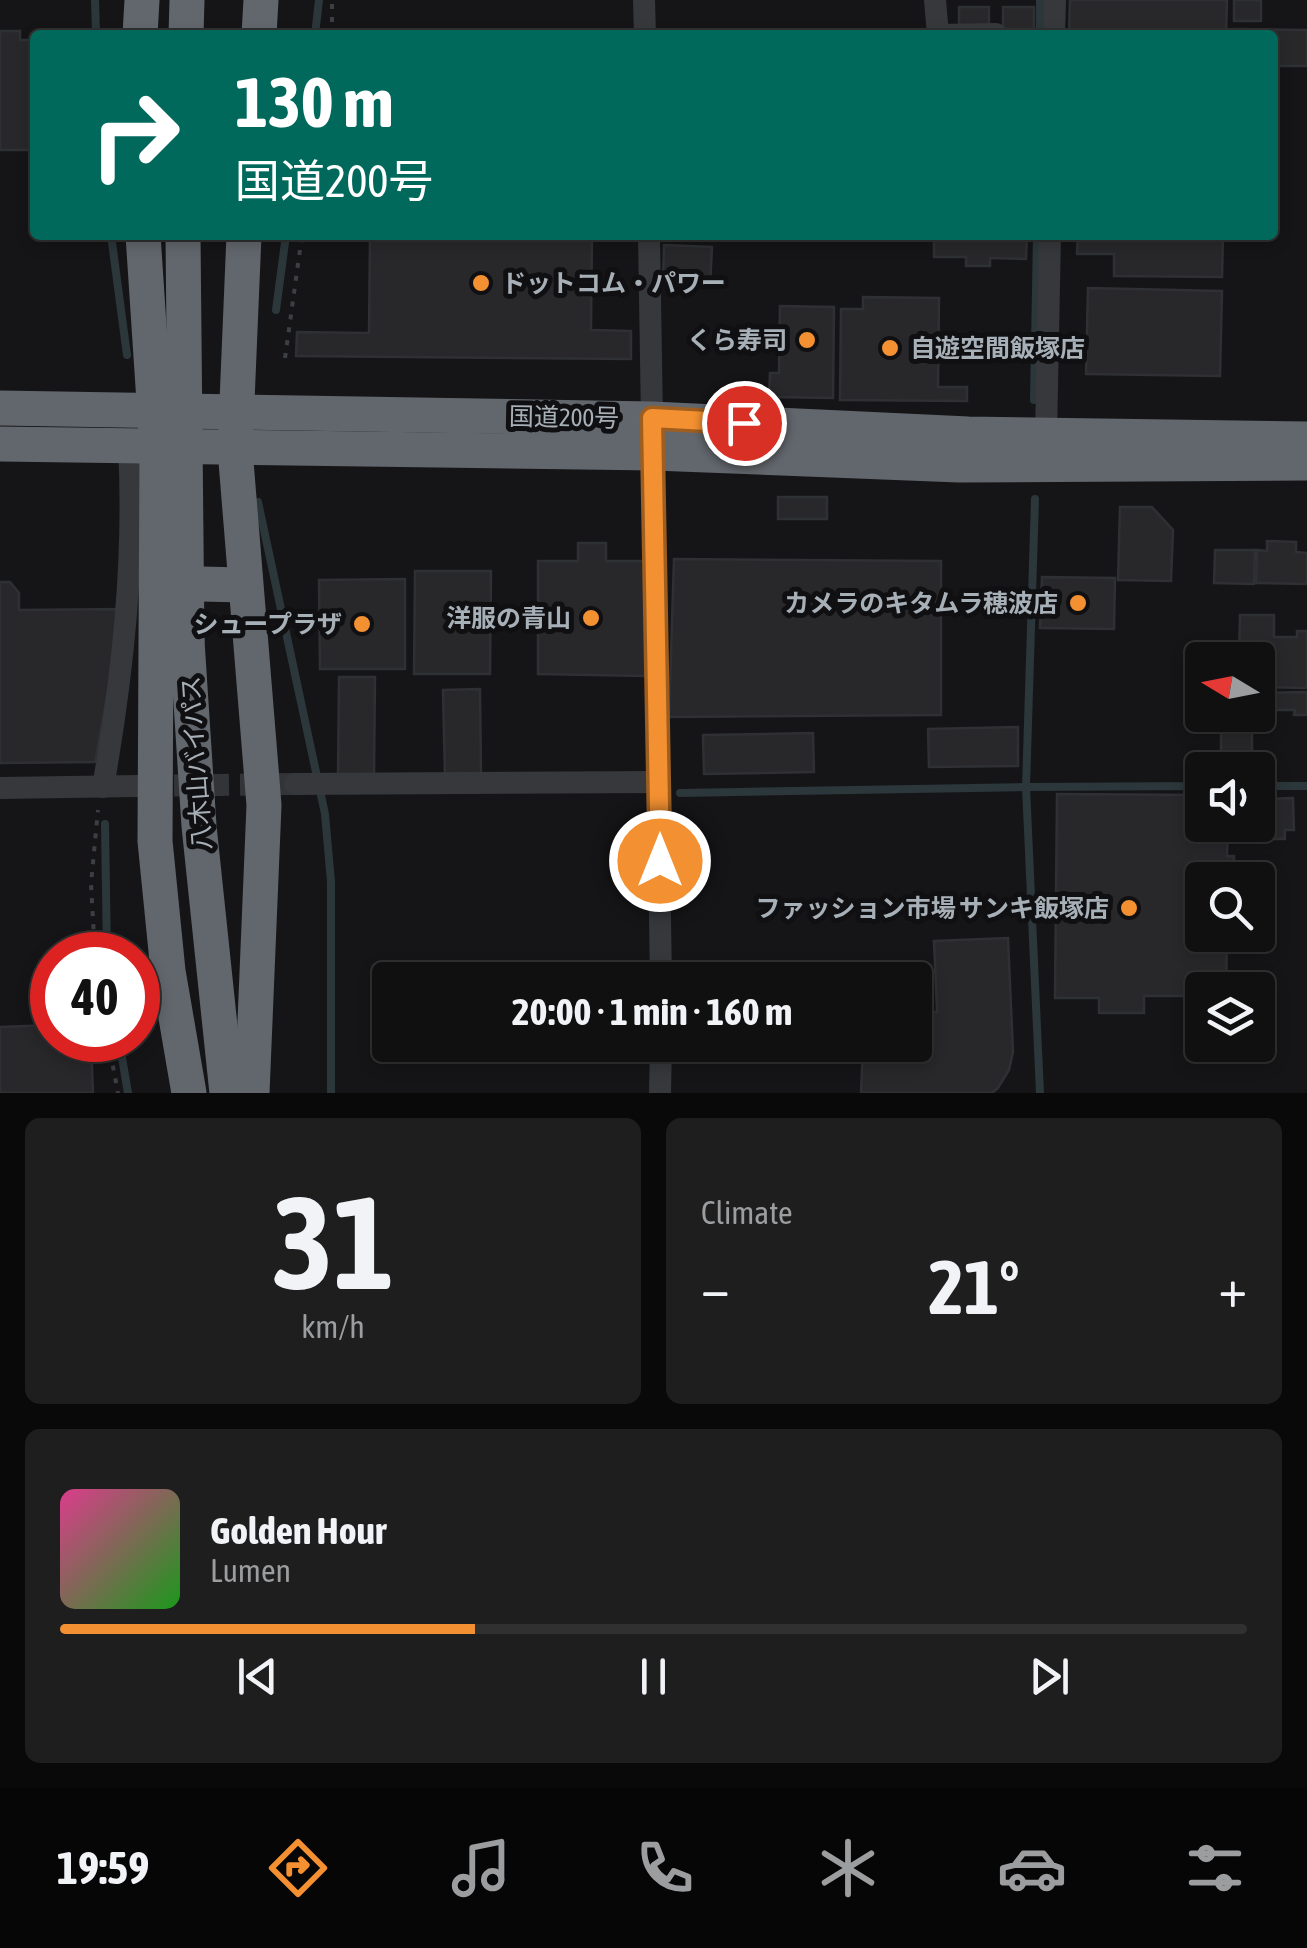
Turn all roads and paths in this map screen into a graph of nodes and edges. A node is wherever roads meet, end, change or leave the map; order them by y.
1 (142, 0) edge
2 (186, 0) edge
3 (261, 0) edge
4 (1055, 0) edge
5 (644, 1) edge
6 (332, 2) edge
7 (936, 2) edge
8 (140, 30) edge
9 (186, 30) edge
10 (259, 30) edge
11 (332, 30) edge
12 (645, 30) edge
13 (938, 30) edge
14 (1054, 30) edge
15 (144, 240) edge
16 (182, 240) edge
17 (244, 240) edge
18 (301, 240) edge
19 (649, 240) edge
20 (1050, 240) edge
21 (285, 358) dead end
22 (0, 408) edge
23 (236, 412) junction
24 (156, 434) junction
25 (653, 436) junction
26 (1046, 436) junction
27 (1307, 438) edge
28 (0, 444) edge
29 (235, 448) junction
30 (1307, 463) edge
31 (158, 582) junction
32 (243, 585) junction
33 (659, 782) junction
34 (309, 784) tunnel mouth
35 (138, 786) tunnel mouth
36 (103, 787) junction
37 (0, 788) edge
38 (93, 932) edge
39 (661, 962) edge
40 (112, 1062) edge
41 (661, 1062) edge
42 (118, 1093) edge
43 (189, 1093) edge
44 (227, 1093) edge
45 (252, 1093) edge
46 (660, 1093) edge

1 - 8 highway
2 - 9 highway
3 - 10 highway
4 - 14 street
5 - 12 street
6 - 11 path
7 - 13 street
15 - 24 highway
16 - 24 highway, bridge
17 - 23 highway
18 - 21 path
19 - 25 street
20 - 26 street
22 - 24 highway, 国道200号
23 - 24 highway, 国道200号
23 - 25 highway, 国道200号
23 - 29 highway
24 - 28 highway, 国道200号
24 - 29 highway, 国道200号
24 - 31 highway
24 - 36 street
24 - 44 highway, 八木山バイパス, bridge
25 - 26 highway, 国道200号
25 - 29 highway, 国道200号
25 - 30 highway, 国道200号
25 - 33 street
26 - 27 highway, 国道200号
29 - 32 highway
31 - 32 highway
31 - 43 highway
32 - 45 highway
33 - 34 street
33 - 39 street
35 - 36 street
36 - 37 street
36 - 38 path
40 - 42 path
41 - 46 street

